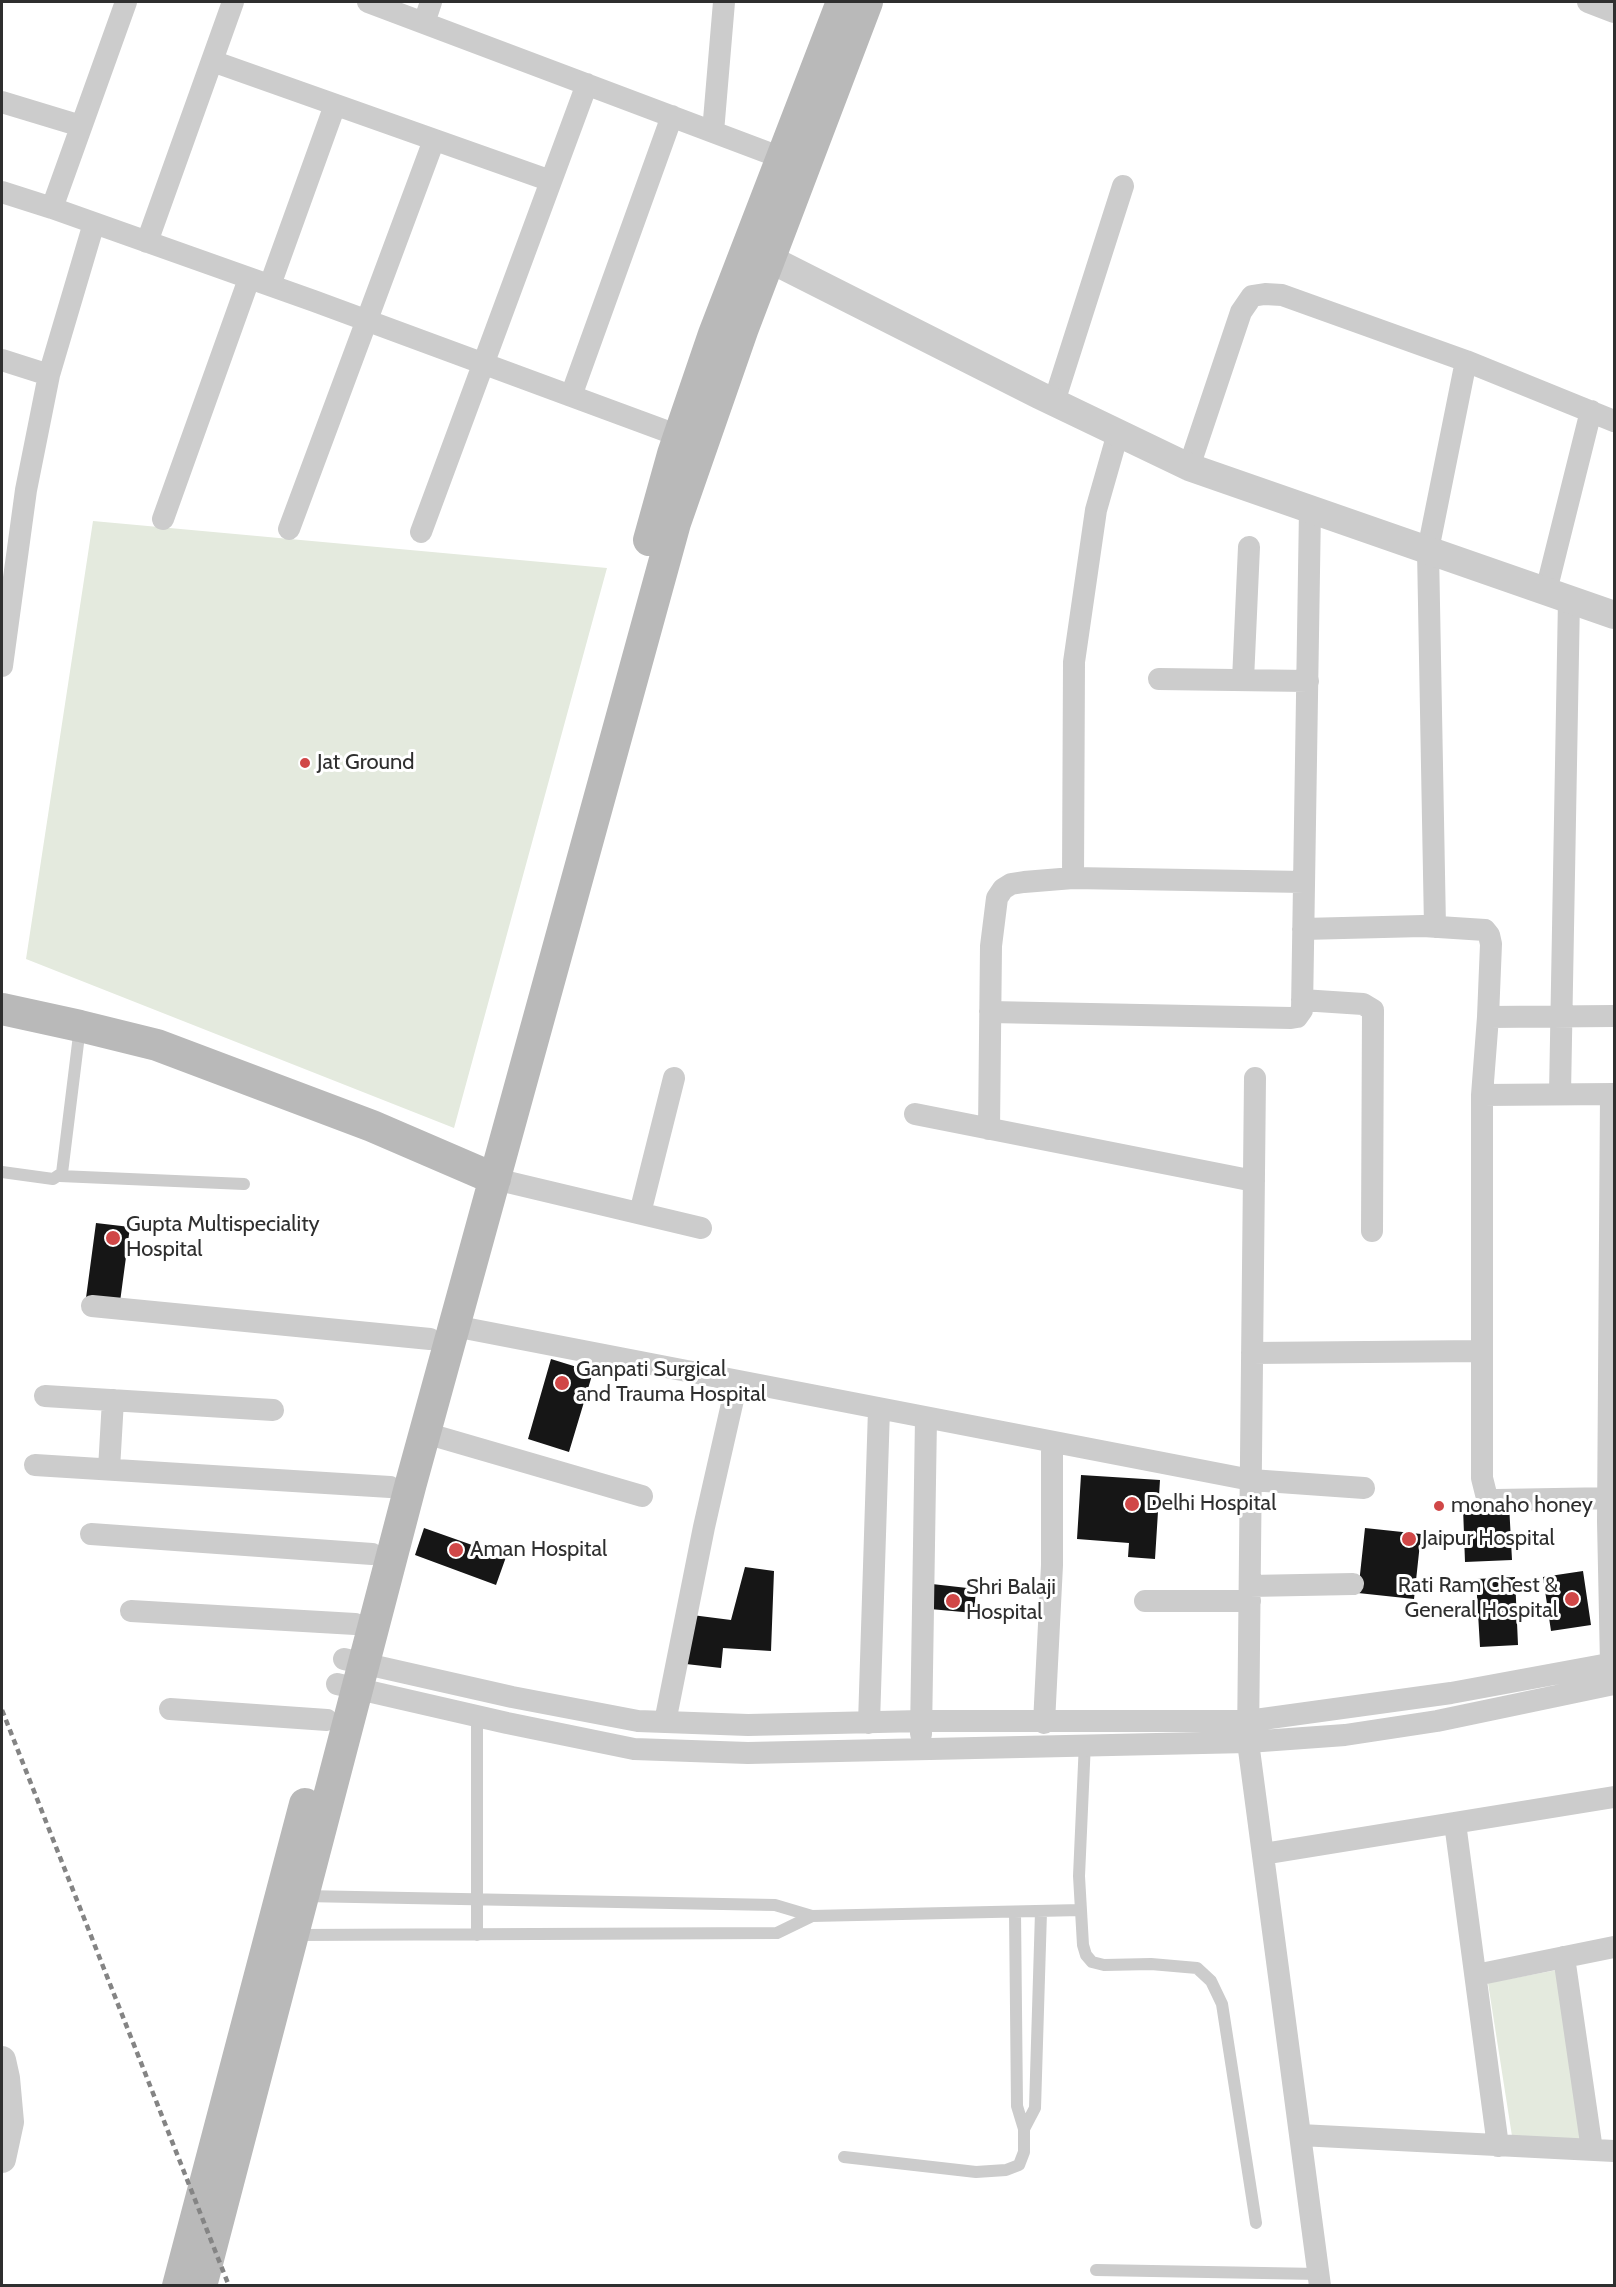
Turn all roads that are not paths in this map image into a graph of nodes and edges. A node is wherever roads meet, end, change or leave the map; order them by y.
1 (126, 2) edge
2 (233, 2) edge
3 (368, 2) edge
4 (724, 2) edge
5 (842, 2) edge
6 (867, 2) edge
7 (1588, 2) edge
8 (428, 12) edge
9 (1614, 12) edge
10 (212, 61) junction
11 (587, 84) junction
12 (2, 102) edge
13 (335, 105) junction
14 (672, 116) junction
15 (81, 126) junction
16 (712, 132) junction
17 (434, 140) junction
18 (782, 158) junction
19 (551, 181) junction
20 (1123, 186) dead end
21 (2, 192) edge
22 (52, 208) junction
23 (94, 223) junction
24 (147, 242) junction
25 (758, 253) junction
26 (259, 282) junction
27 (367, 321) junction
28 (2, 360) edge
29 (1466, 361) junction
30 (483, 364) junction
31 (49, 375) junction
32 (571, 396) junction
33 (1054, 402) junction
34 (1591, 411) junction
35 (1614, 421) edge
36 (1118, 433) junction
37 (691, 440) junction
38 (1189, 467) junction
39 (1310, 509) junction
40 (163, 519) dead end
41 (289, 529) dead end
42 (421, 532) dead end
43 (1249, 547) dead end
44 (1428, 550) junction
45 (1557, 595) junction
46 (1614, 615) edge
47 (2, 656) edge
48 (1159, 679) dead end
49 (1244, 680) junction
50 (1308, 681) junction
51 (1072, 878) junction
52 (1304, 882) junction
53 (1434, 927) junction
54 (1303, 929) junction
55 (1302, 1000) junction
56 (2, 1009) edge
57 (990, 1012) junction
58 (1562, 1016) junction
59 (1614, 1016) edge
60 (1488, 1017) junction
61 (80, 1026) junction
62 (674, 1078) dead end
63 (1255, 1078) dead end
64 (1560, 1094) junction
65 (1613, 1094) edge
66 (1482, 1095) junction
67 (915, 1114) dead end
68 (989, 1129) junction
69 (2, 1172) edge
70 (485, 1174) junction
71 (60, 1176) junction
72 (1254, 1181) junction
73 (244, 1184) dead end
74 (640, 1214) junction
75 (701, 1228) dead end
76 (1372, 1231) dead end
77 (92, 1306) dead end
78 (442, 1333) junction
79 (1482, 1351) junction
80 (1252, 1353) junction
81 (737, 1382) junction
82 (45, 1396) dead end
83 (113, 1400) junction
84 (879, 1409) junction
85 (273, 1410) dead end
86 (926, 1418) junction
87 (425, 1434) junction
88 (1052, 1442) junction
89 (35, 1465) dead end
90 (109, 1469) junction
91 (1251, 1480) junction
92 (390, 1487) junction
93 (1364, 1488) dead end
94 (642, 1496) dead end
95 (1612, 1498) edge
96 (91, 1534) dead end
97 (372, 1554) junction
98 (1353, 1584) dead end
99 (1250, 1594) junction
100 (1145, 1601) dead end
101 (131, 1611) dead end
102 (355, 1624) junction
103 (1613, 1670) edge
104 (351, 1674) junction
105 (170, 1709) dead end
106 (477, 1717) junction
107 (327, 1720) junction
108 (921, 1721) junction
109 (665, 1722) junction
110 (869, 1722) junction
111 (1044, 1723) junction
112 (1248, 1732) junction
113 (1085, 1734) junction
114 (921, 1749) junction
115 (1614, 1797) edge
116 (1455, 1823) junction
117 (1263, 1854) junction
118 (292, 1896) junction
119 (477, 1899) junction
120 (1081, 1910) junction
121 (1015, 1912) junction
122 (1041, 1912) junction
123 (812, 1916) junction
124 (282, 1935) junction
125 (477, 1935) junction
126 (1614, 1947) edge
127 (1564, 1957) junction
128 (1476, 1975) junction
129 (3, 2072) edge
130 (1024, 2129) junction
131 (1300, 2135) junction
132 (1498, 2146) junction
133 (1603, 2151) edge
134 (844, 2157) dead end
135 (2, 2159) edge
136 (1256, 2223) dead end
137 (1096, 2270) dead end
138 (1320, 2280) edge
139 (178, 2286) edge
140 (201, 2286) edge

1 - 15 street
2 - 10 street
3 - 8 street
4 - 16 street
5 - 18 main road
6 - 25 main road
7 - 9 street
8 - 11 street
10 - 13 street
10 - 24 street
11 - 14 street
11 - 19 street
12 - 15 street
13 - 17 street
13 - 26 street
14 - 16 street
14 - 32 street
15 - 22 street
16 - 18 street
17 - 19 street
17 - 27 street
18 - 25 main road
19 - 30 street
20 - 33 street
21 - 22 street
22 - 23 street
23 - 24 street
23 - 31 street
24 - 26 street
25 - 33 street
25 - 37 main road
26 - 27 street
26 - 40 street
27 - 30 street
27 - 41 street
28 - 31 street
29 - 34 street
29 - 38 street
29 - 44 street
30 - 32 street
30 - 42 street
31 - 47 street
32 - 37 street
33 - 36 street
34 - 35 street
34 - 45 street
36 - 38 street
36 - 51 street
37 - 70 main road
38 - 39 street
39 - 44 street
39 - 50 street
43 - 49 street
44 - 45 street
44 - 53 street
45 - 46 street
45 - 58 street
48 - 49 street
49 - 50 street
50 - 52 street
51 - 52 street
51 - 57 street
52 - 54 street
53 - 54 street
53 - 60 street
54 - 55 street
55 - 57 street
55 - 76 street
56 - 61 main road
57 - 68 street
58 - 59 street
58 - 60 street
58 - 64 street
60 - 66 street
61 - 70 main road
61 - 71 lane
62 - 74 street
63 - 72 street
64 - 65 street
64 - 66 street
65 - 95 street
66 - 79 street
67 - 68 street
68 - 72 street
69 - 71 lane
70 - 74 street
70 - 78 main road
71 - 73 lane
72 - 80 street
74 - 75 street
77 - 78 street
78 - 81 street
78 - 87 main road
78 - 92 main road
79 - 80 street
79 - 95 street
80 - 91 street
81 - 84 street
81 - 109 street
82 - 83 street
83 - 85 street
83 - 90 street
84 - 86 street
84 - 110 street
86 - 88 street
86 - 108 street
87 - 94 street
87 - 104 main road
88 - 91 street
88 - 111 street
89 - 90 street
90 - 92 street
91 - 93 street
91 - 99 street
92 - 97 main road
95 - 103 street
96 - 97 street
97 - 102 main road
98 - 99 street
99 - 100 street
99 - 112 street
101 - 102 street
102 - 104 main road
103 - 112 street
104 - 106 street
104 - 107 main road
104 - 109 street
104 - 118 main road
105 - 107 street
106 - 114 street
106 - 119 lane
107 - 118 main road
108 - 110 street
108 - 111 street
108 - 114 street
109 - 110 street
111 - 113 street
112 - 113 street
112 - 117 street
113 - 114 street
113 - 120 lane
115 - 116 street
116 - 117 street
116 - 128 street
117 - 131 street
118 - 119 lane
118 - 124 main road
119 - 123 lane
119 - 125 lane
120 - 122 lane
120 - 136 lane
121 - 122 lane
121 - 123 lane
121 - 130 lane
122 - 130 lane
123 - 125 lane
124 - 125 lane
124 - 139 main road
124 - 140 main road
126 - 127 street
127 - 128 street
127 - 133 street
128 - 132 street
129 - 135 street
130 - 134 lane
131 - 132 street
131 - 138 street
132 - 133 street
137 - 138 lane

